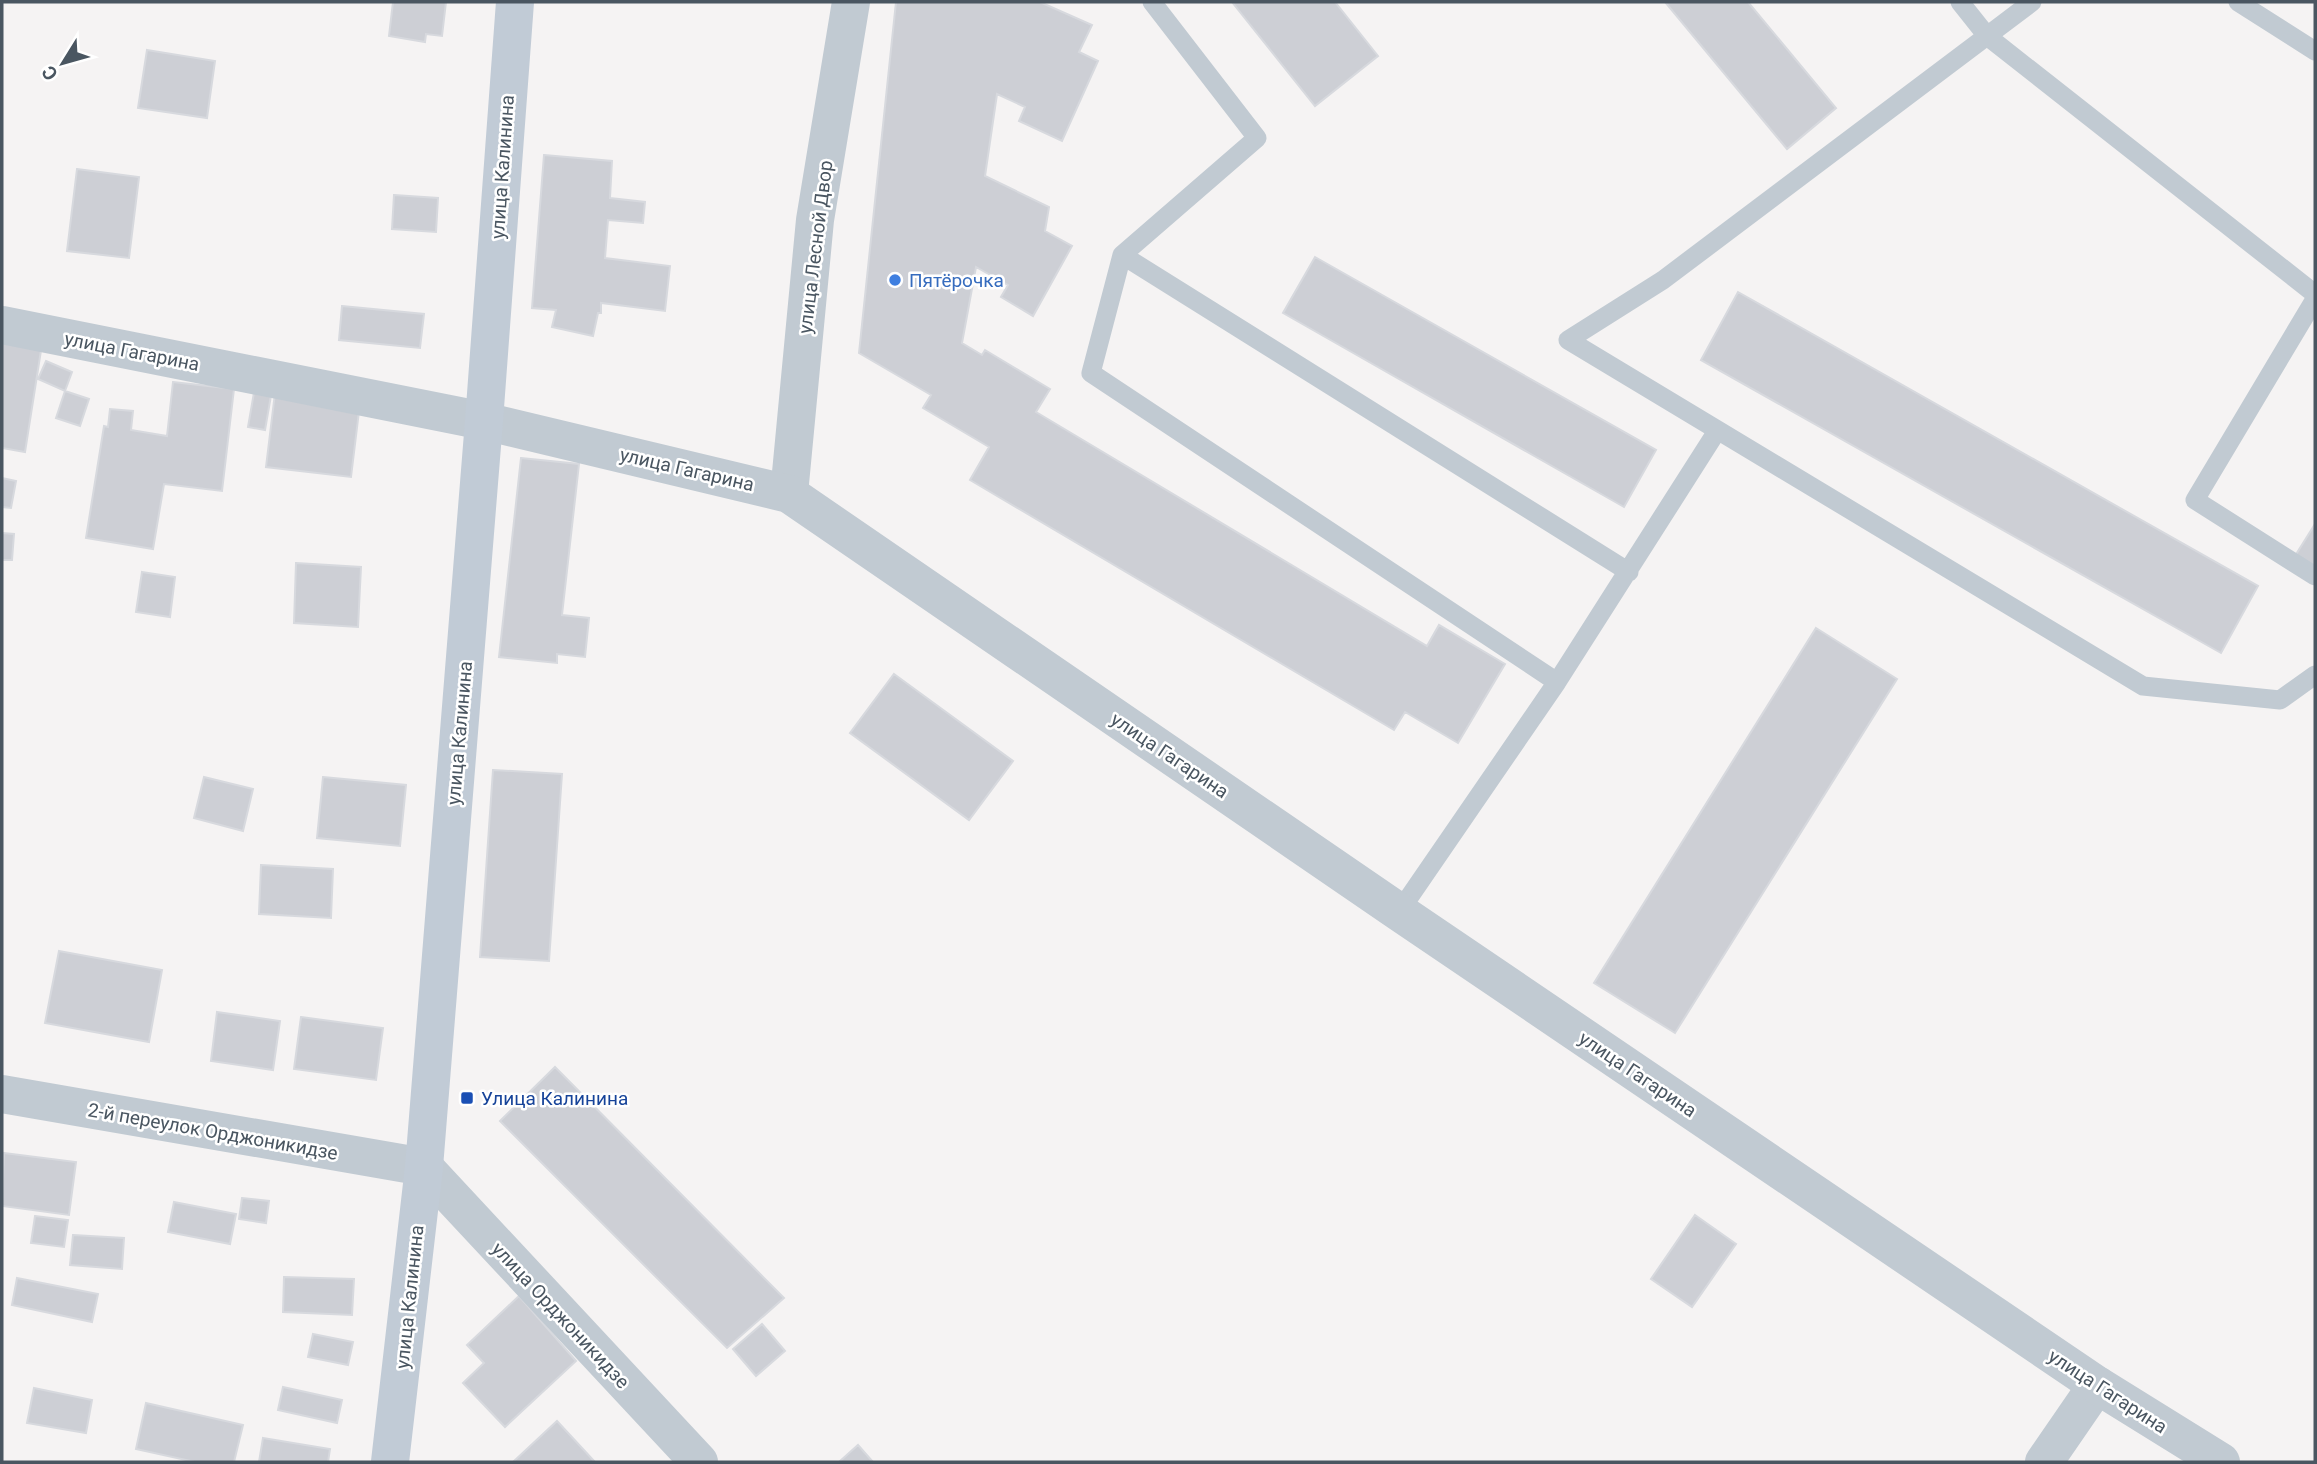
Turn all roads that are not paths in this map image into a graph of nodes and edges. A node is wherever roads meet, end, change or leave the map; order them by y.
1 (515, 2) edge
2 (852, 2) edge
3 (1152, 2) edge
4 (1960, 2) edge
5 (2032, 2) edge
6 (2238, 2) edge
7 (1987, 36) junction
8 (2315, 51) edge
9 (1122, 255) junction
10 (2315, 296) edge
11 (2, 325) edge
12 (484, 421) junction
13 (1717, 431) junction
14 (789, 494) junction
15 (1629, 572) junction
16 (2315, 576) edge
17 (2315, 675) edge
18 (1557, 682) junction
19 (1399, 912) junction
20 (2, 1094) edge
21 (424, 1167) junction
22 (2097, 1385) junction
23 (390, 1462) edge
24 (699, 1462) edge
25 (2044, 1462) edge
26 (2221, 1462) edge

1 - 12 main road, улица Калинина
2 - 14 street, улица Лесной Двор
3 - 9 lane
4 - 7 lane
5 - 7 lane
6 - 8 lane
7 - 10 lane
7 - 13 lane
9 - 15 lane
9 - 18 lane
10 - 16 lane
11 - 12 street, улица Гагарина
12 - 14 street, улица Гагарина
12 - 21 main road, улица Калинина
13 - 15 lane
13 - 17 lane
14 - 19 street, улица Гагарина
15 - 18 lane
18 - 19 lane
19 - 22 street, улица Гагарина
20 - 21 street, 2-й переулок Орджоникидзе
21 - 23 main road, улица Калинина
21 - 24 street, улица Орджоникидзе
22 - 25 street
22 - 26 street, улица Гагарина

